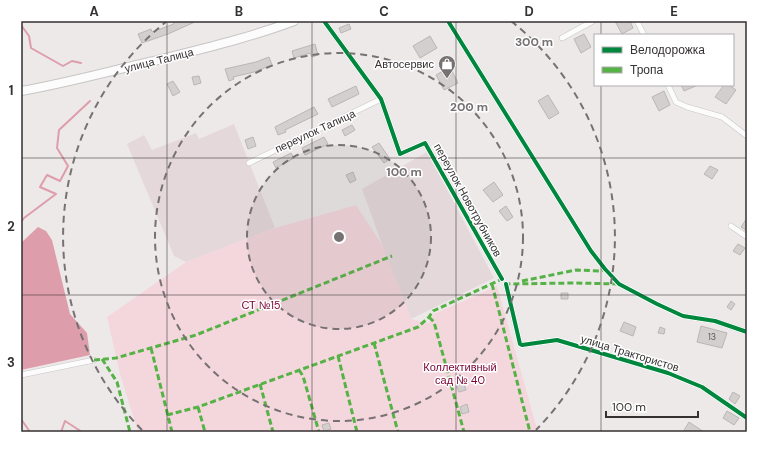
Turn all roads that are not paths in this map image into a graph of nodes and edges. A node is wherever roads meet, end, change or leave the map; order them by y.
1 (294, 21) edge
2 (324, 21) edge
3 (448, 21) edge
4 (593, 21) edge
5 (637, 21) edge
6 (644, 34) edge
7 (562, 38) dead end
8 (668, 86) edge
9 (21, 91) edge
10 (381, 99) junction
11 (747, 136) edge
12 (248, 162) dead end
13 (731, 226) dead end
14 (747, 237) edge
15 (502, 279) dead end
16 (506, 284) dead end
17 (747, 332) edge
18 (94, 360) dead end
19 (21, 375) edge
20 (747, 418) edge

1 - 9 main road, улица Талица
2 - 10 street, переулок Новотрубников
3 - 17 street
4 - 7 street
5 - 6 street
8 - 11 street
10 - 12 street, переулок Талица
10 - 15 street, переулок Новотрубников
13 - 14 street
16 - 20 street, улица Трактористов
18 - 19 street

